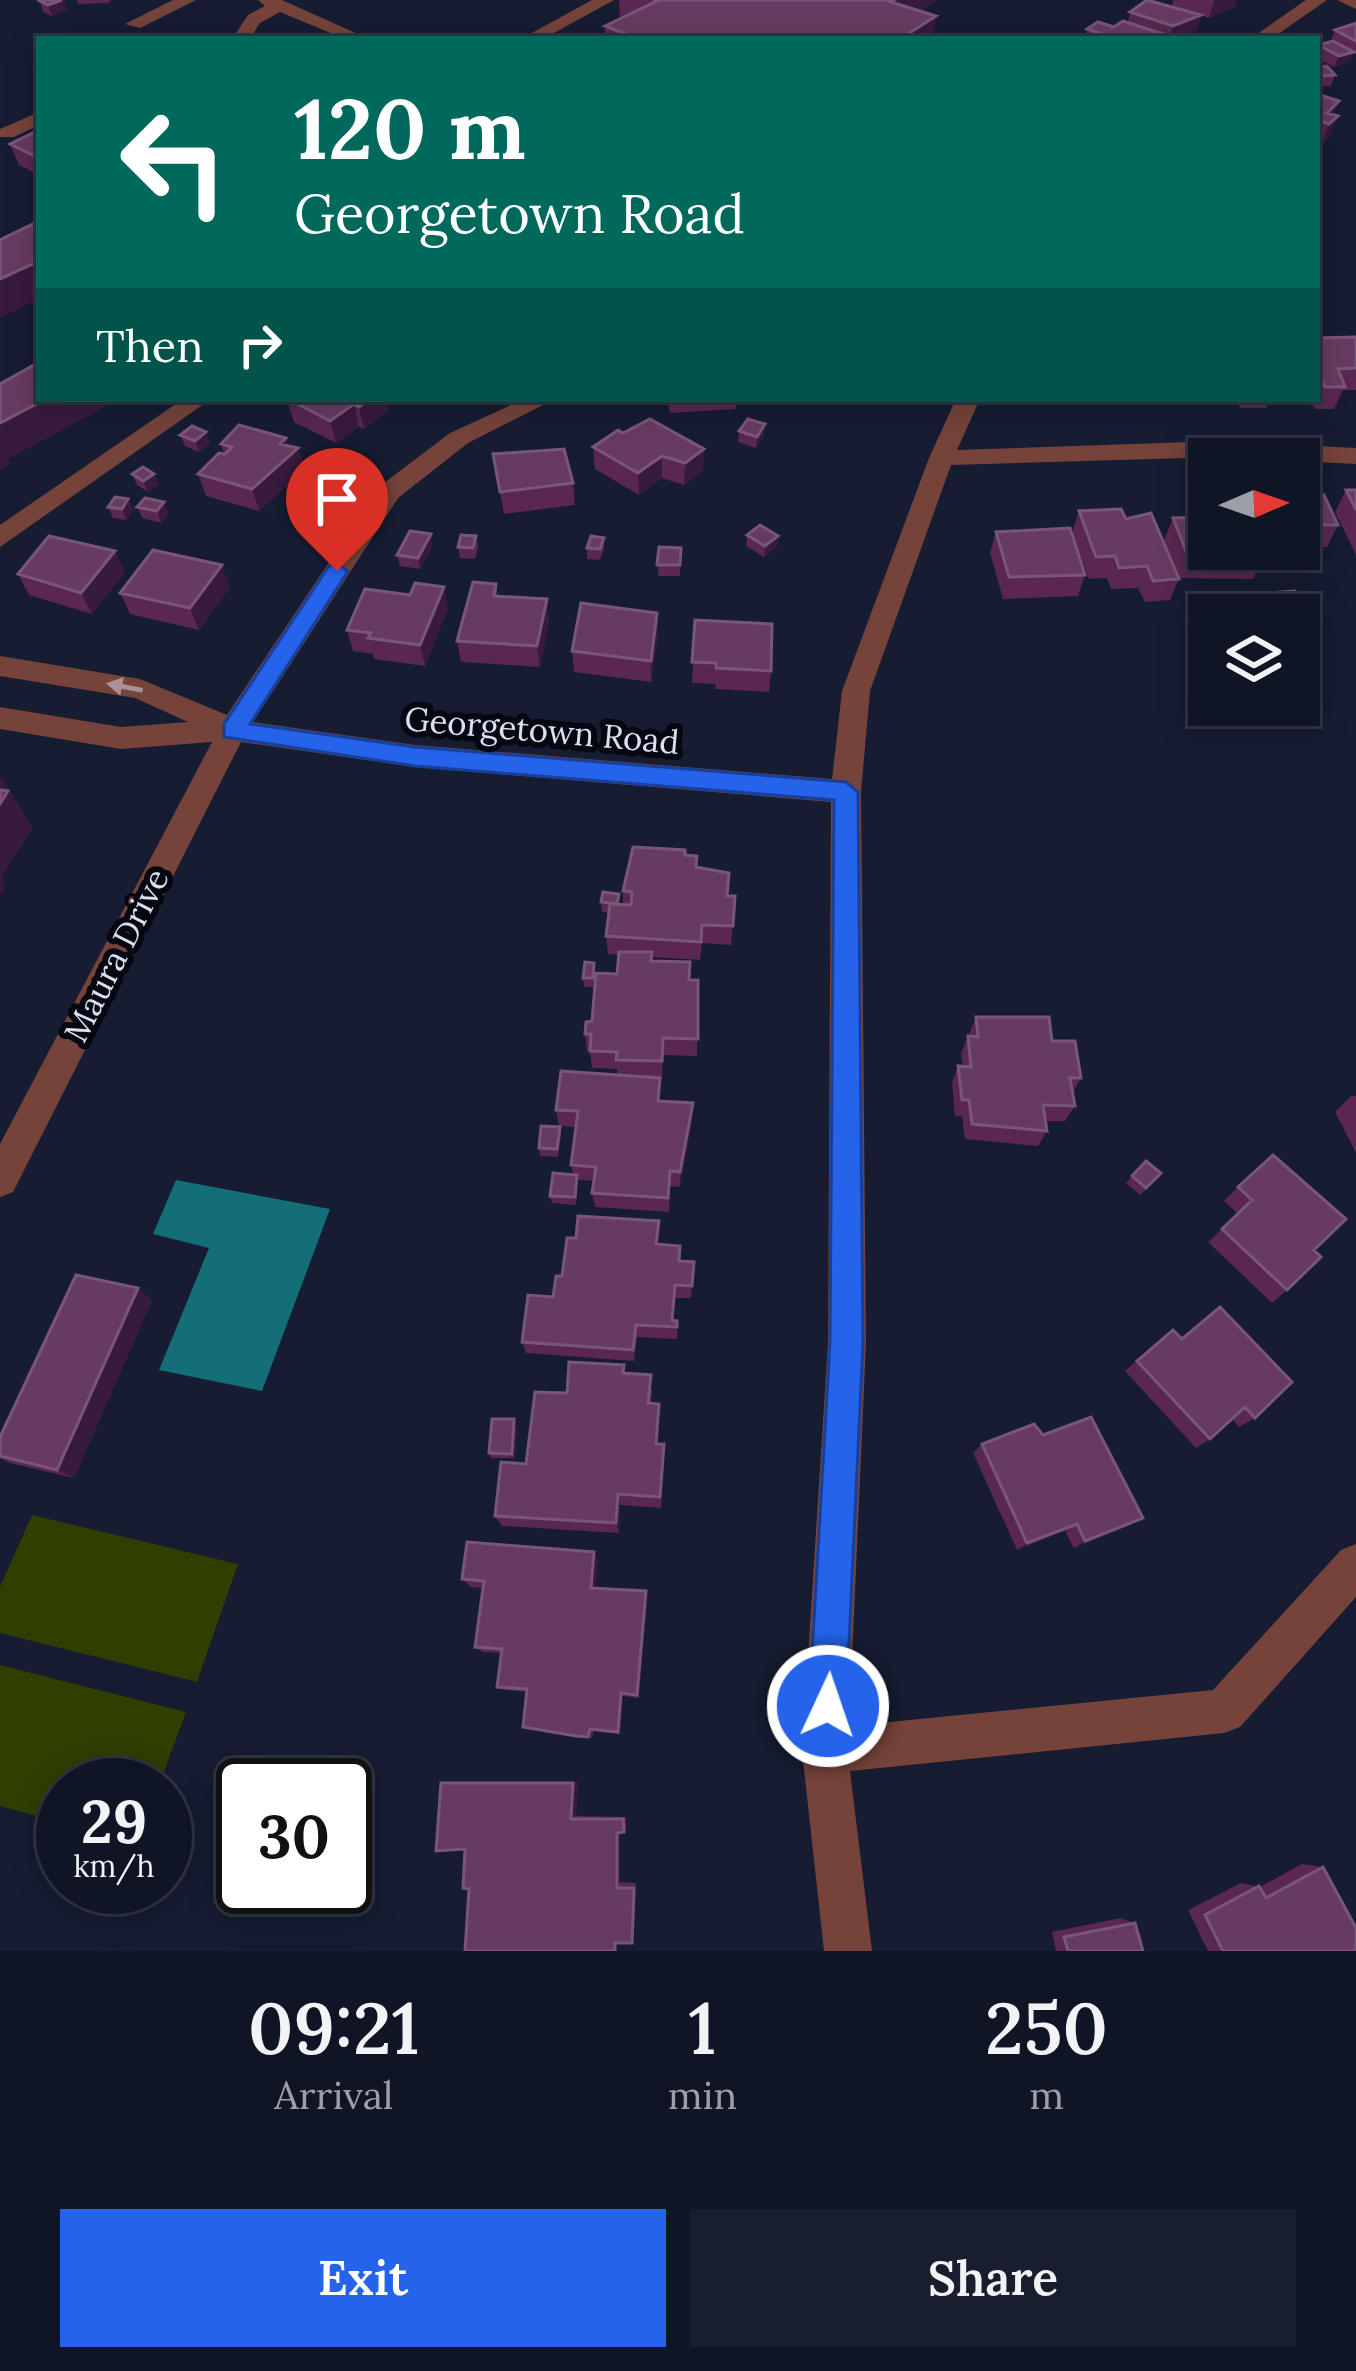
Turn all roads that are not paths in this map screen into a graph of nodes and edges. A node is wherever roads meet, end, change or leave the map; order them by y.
1 (187, 0) edge
2 (604, 0) edge
3 (1318, 0) edge
4 (1346, 0) edge
5 (273, 3) edge
6 (1356, 4) edge
7 (134, 24) dead end
8 (243, 36) edge
9 (353, 36) edge
10 (536, 36) edge
11 (1264, 36) edge
12 (36, 120) edge
13 (7, 134) dead end
14 (195, 402) edge
15 (537, 402) edge
16 (967, 402) edge
17 (1356, 456) edge
18 (941, 458) junction
19 (0, 538) edge
20 (0, 666) edge
21 (0, 718) edge
22 (233, 730) junction
23 (846, 792) junction
24 (0, 1180) edge
25 (1356, 1565) edge
26 (825, 1751) junction
27 (848, 1951) edge

1 - 7 street
2 - 10 street
3 - 11 street
4 - 6 street
5 - 8 street
5 - 9 street
12 - 13 street
14 - 19 street
15 - 22 street, Maura Drive
16 - 18 street
17 - 18 street
18 - 23 street
22 -> 20 street, Georgetown Road
21 - 22 street, Georgetown Road
22 - 23 street, Georgetown Road
22 - 24 street, Maura Drive
23 - 26 street
25 - 26 street
26 - 27 street

